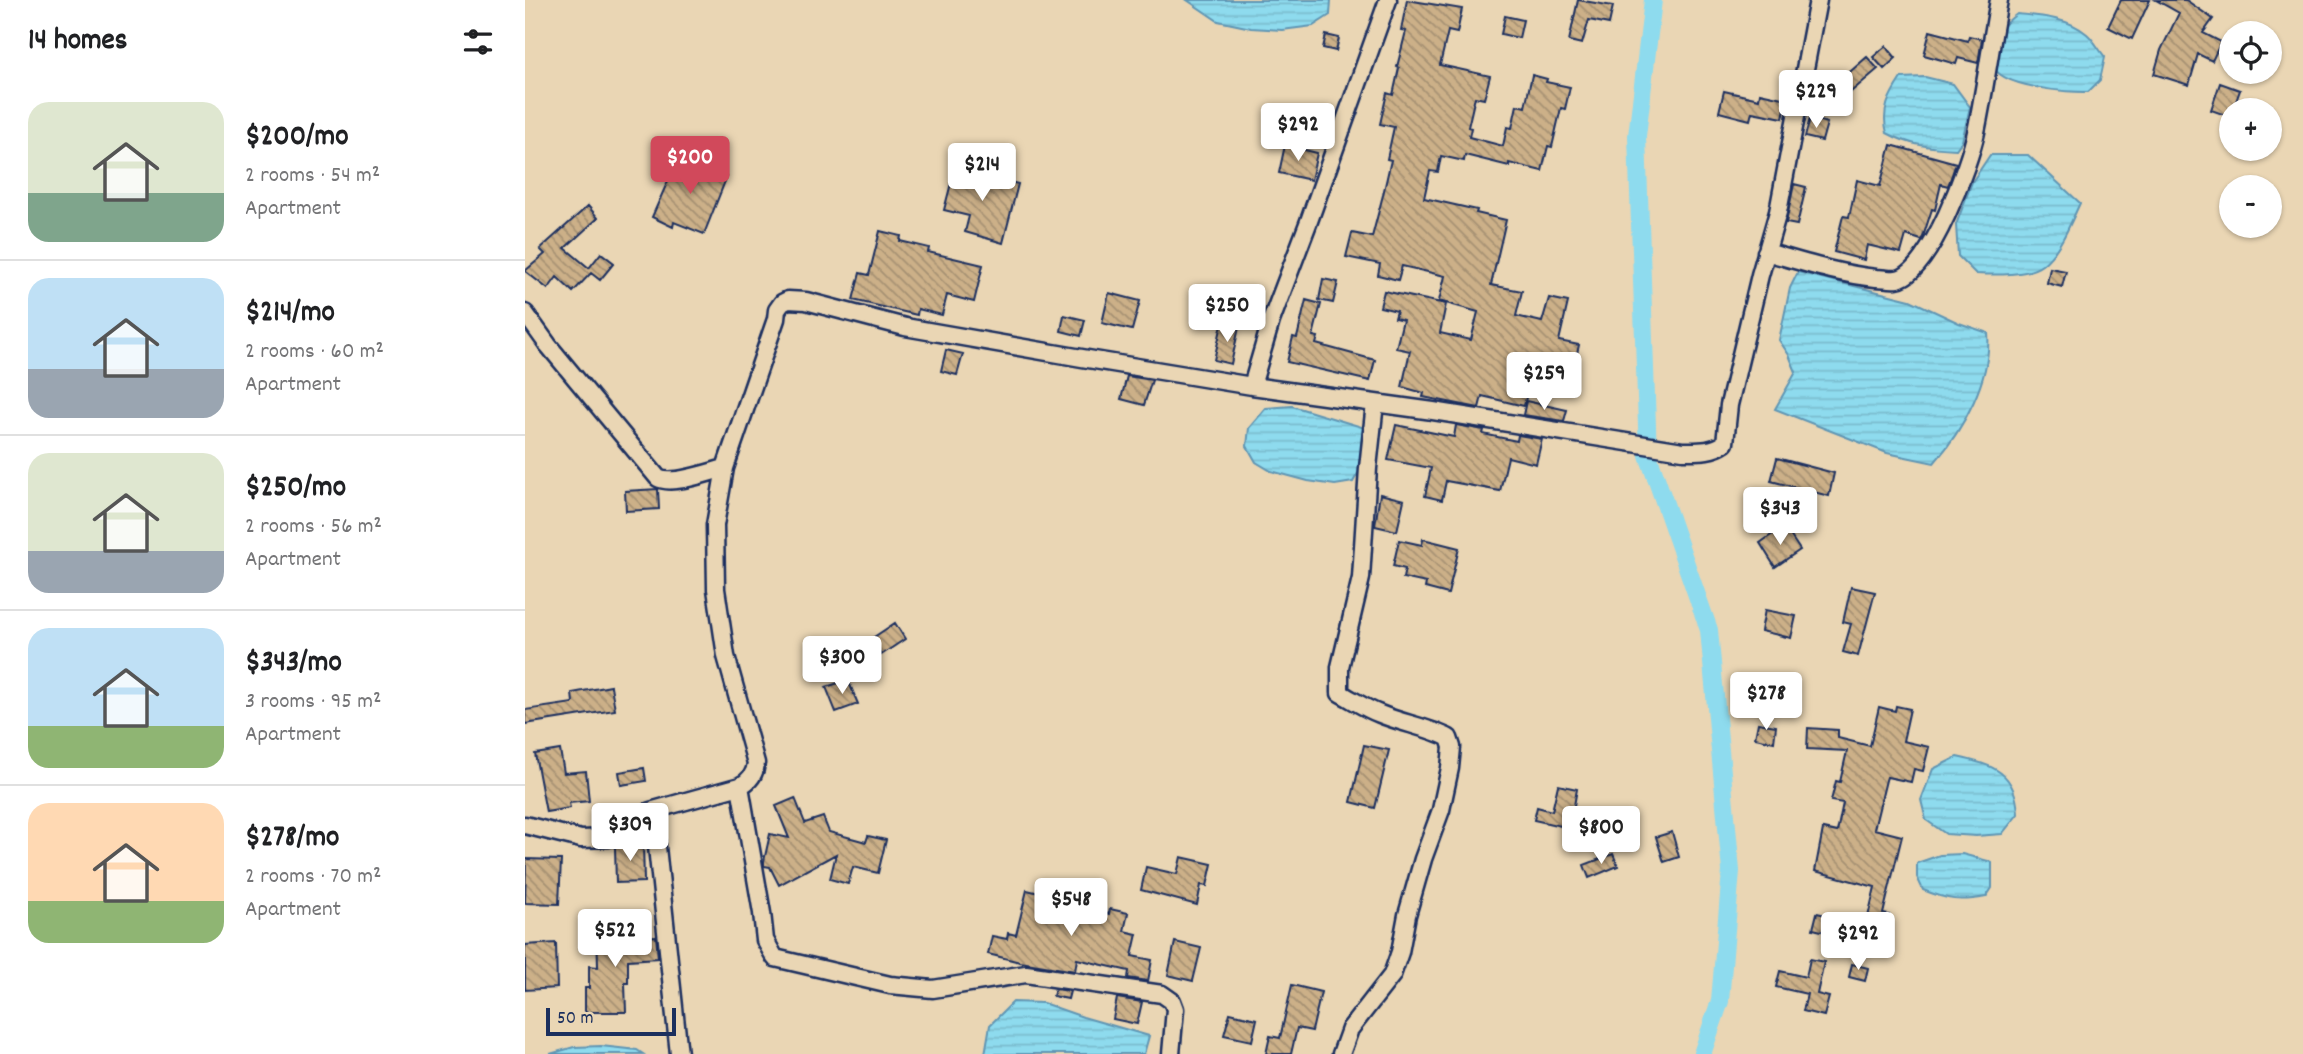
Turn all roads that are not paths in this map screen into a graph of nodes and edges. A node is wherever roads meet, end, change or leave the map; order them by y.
1 (1388, 0) edge
2 (1818, 0) edge
3 (1999, 0) edge
4 (1766, 252) junction
5 (525, 313) edge
6 (1252, 386) junction
7 (1375, 403) junction
8 (725, 468) junction
9 (740, 786) junction
10 (650, 811) junction
11 (525, 825) edge
12 (679, 1054) edge
13 (1171, 1054) edge
14 (1341, 1054) edge

1 - 6 street
2 - 4 street
3 - 4 street
4 - 7 street
5 - 8 street
6 - 7 street
6 - 8 street
7 - 14 street
8 - 9 street
9 - 10 street
9 - 13 street
10 - 11 street
10 - 12 street

